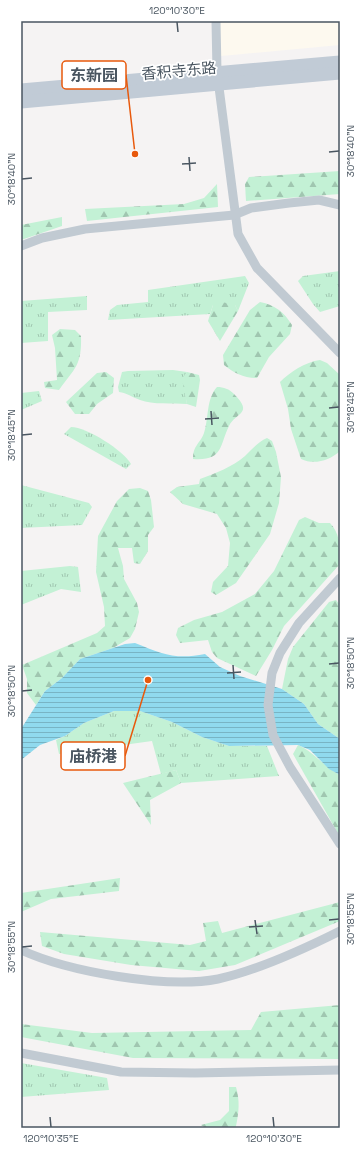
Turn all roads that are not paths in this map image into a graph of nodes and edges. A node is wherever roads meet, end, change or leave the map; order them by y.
1 (216, 21) edge
2 (340, 62) edge
3 (340, 72) edge
4 (219, 78) junction
5 (21, 90) edge
6 (21, 102) edge
7 (340, 205) edge
8 (234, 215) junction
9 (21, 246) edge
10 (340, 354) edge
11 (340, 578) edge
12 (340, 844) edge
13 (340, 931) edge
14 (21, 950) edge
15 (21, 1053) edge
16 (340, 1070) edge

1 - 4 street
2 - 4 main road, 香积寺东路
3 - 4 main road, 香积寺东路
4 - 5 main road, 香积寺东路
4 - 6 main road, 香积寺东路
4 - 8 street
7 - 8 street
8 - 9 street
8 - 10 street
11 - 12 street
13 - 14 street
15 - 16 street

